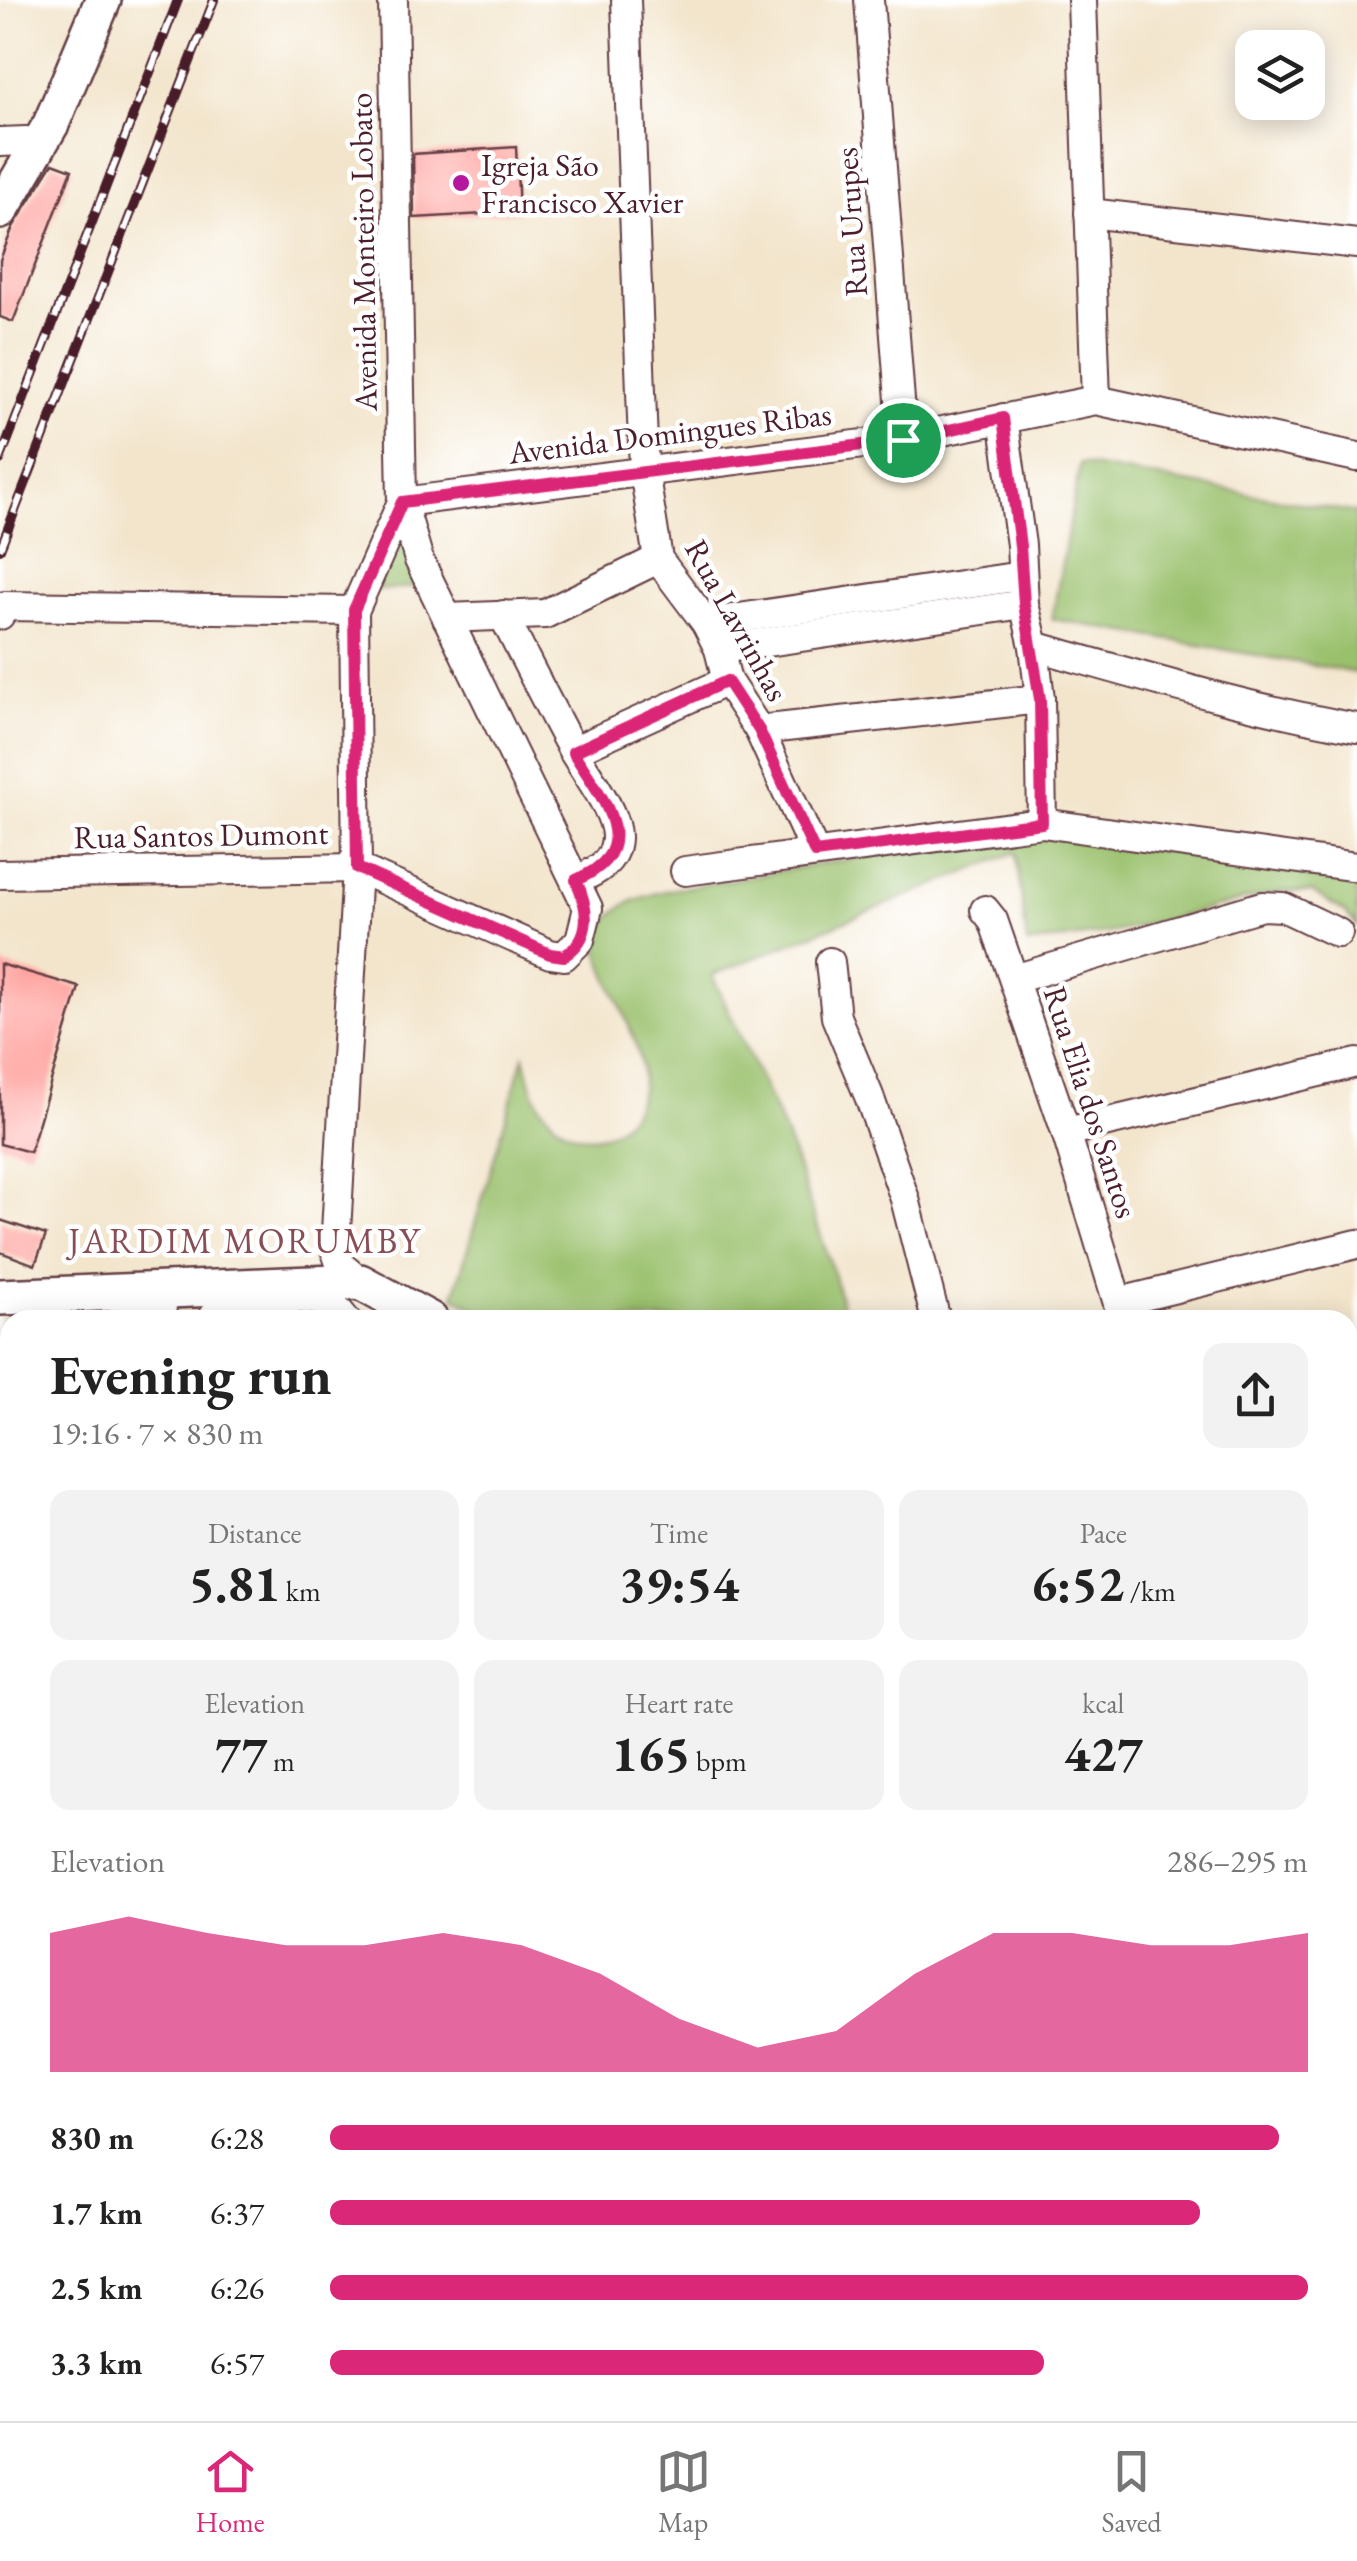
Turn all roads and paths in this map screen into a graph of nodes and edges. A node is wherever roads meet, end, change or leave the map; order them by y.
1 (104, 0) edge
2 (393, 0) edge
3 (626, 0) edge
4 (870, 0) edge
5 (1082, 0) edge
6 (22, 142) edge
7 (0, 211) edge
8 (1089, 213) junction
9 (1357, 244) edge
10 (1096, 400) junction
11 (1003, 418) junction
12 (903, 440) junction
13 (1357, 458) edge
14 (644, 470) junction
15 (402, 502) junction
16 (658, 559) junction
17 (1023, 590) junction
18 (2, 610) edge
19 (354, 610) junction
20 (503, 615) junction
21 (448, 618) junction
22 (706, 623) junction
23 (1034, 646) junction
24 (719, 650) junction
25 (727, 681) junction
26 (1040, 699) junction
27 (1357, 728) edge
28 (759, 730) junction
29 (573, 752) junction
30 (1042, 823) junction
31 (815, 853) junction
32 (1357, 867) edge
33 (357, 868) junction
34 (686, 871) dead end
35 (0, 874) edge
36 (576, 880) junction
37 (986, 910) dead end
38 (1338, 933) dead end
39 (830, 962) dead end
40 (1014, 979) junction
41 (1357, 1063) edge
42 (1066, 1132) junction
43 (1357, 1244) edge
44 (335, 1248) junction
45 (360, 1282) junction
46 (305, 1287) junction
47 (0, 1297) edge
48 (162, 1305) edge
49 (219, 1310) edge
50 (338, 1310) edge
51 (411, 1310) edge
52 (933, 1310) edge
53 (1122, 1310) edge
54 (1126, 1310) edge

1 - 6 main road
2 - 15 street, Avenida Monteiro Lobato
3 - 14 street, Rua Lavrinhas
4 - 12 street, Rua Urupes
5 - 8 street
6 - 7 main road
8 - 9 street
8 - 10 street
10 - 11 street, Avenida Domingues Ribas
10 - 13 street, Avenida Domingues Ribas
11 - 12 street, Avenida Domingues Ribas
11 - 17 street
12 - 14 street, Avenida Domingues Ribas
14 - 15 street, Avenida Domingues Ribas
14 - 16 street, Rua Lavrinhas
15 - 19 street
15 - 21 street
16 - 20 street
16 - 22 street, Rua Lavrinhas
17 - 22 street
17 - 23 street
17 - 24 street
18 - 19 street
19 - 33 street
20 - 21 street
20 - 29 street
21 - 36 street
22 - 24 street, Rua Lavrinhas
23 - 26 street
23 - 27 street
24 - 25 street, Rua Lavrinhas
25 - 28 street, Rua Lavrinhas
25 - 29 street
26 - 28 street
26 - 30 street
28 - 31 street, Rua Lavrinhas
29 - 36 street
30 - 31 street
30 - 32 street
31 - 34 street
33 - 35 street, Rua Santos Dumont
33 - 36 street, Rua Santos Dumont
33 - 44 street
37 - 40 street, Rua Elia dos Santos
38 - 40 street
39 - 52 street
40 - 42 street, Rua Elia dos Santos
41 - 42 street
42 - 53 street, Rua Elia dos Santos
43 - 54 street
44 - 45 street
44 - 46 street
45 - 46 main road
45 - 51 main road
46 - 48 main road
47 - 48 main road
49 - 50 street

